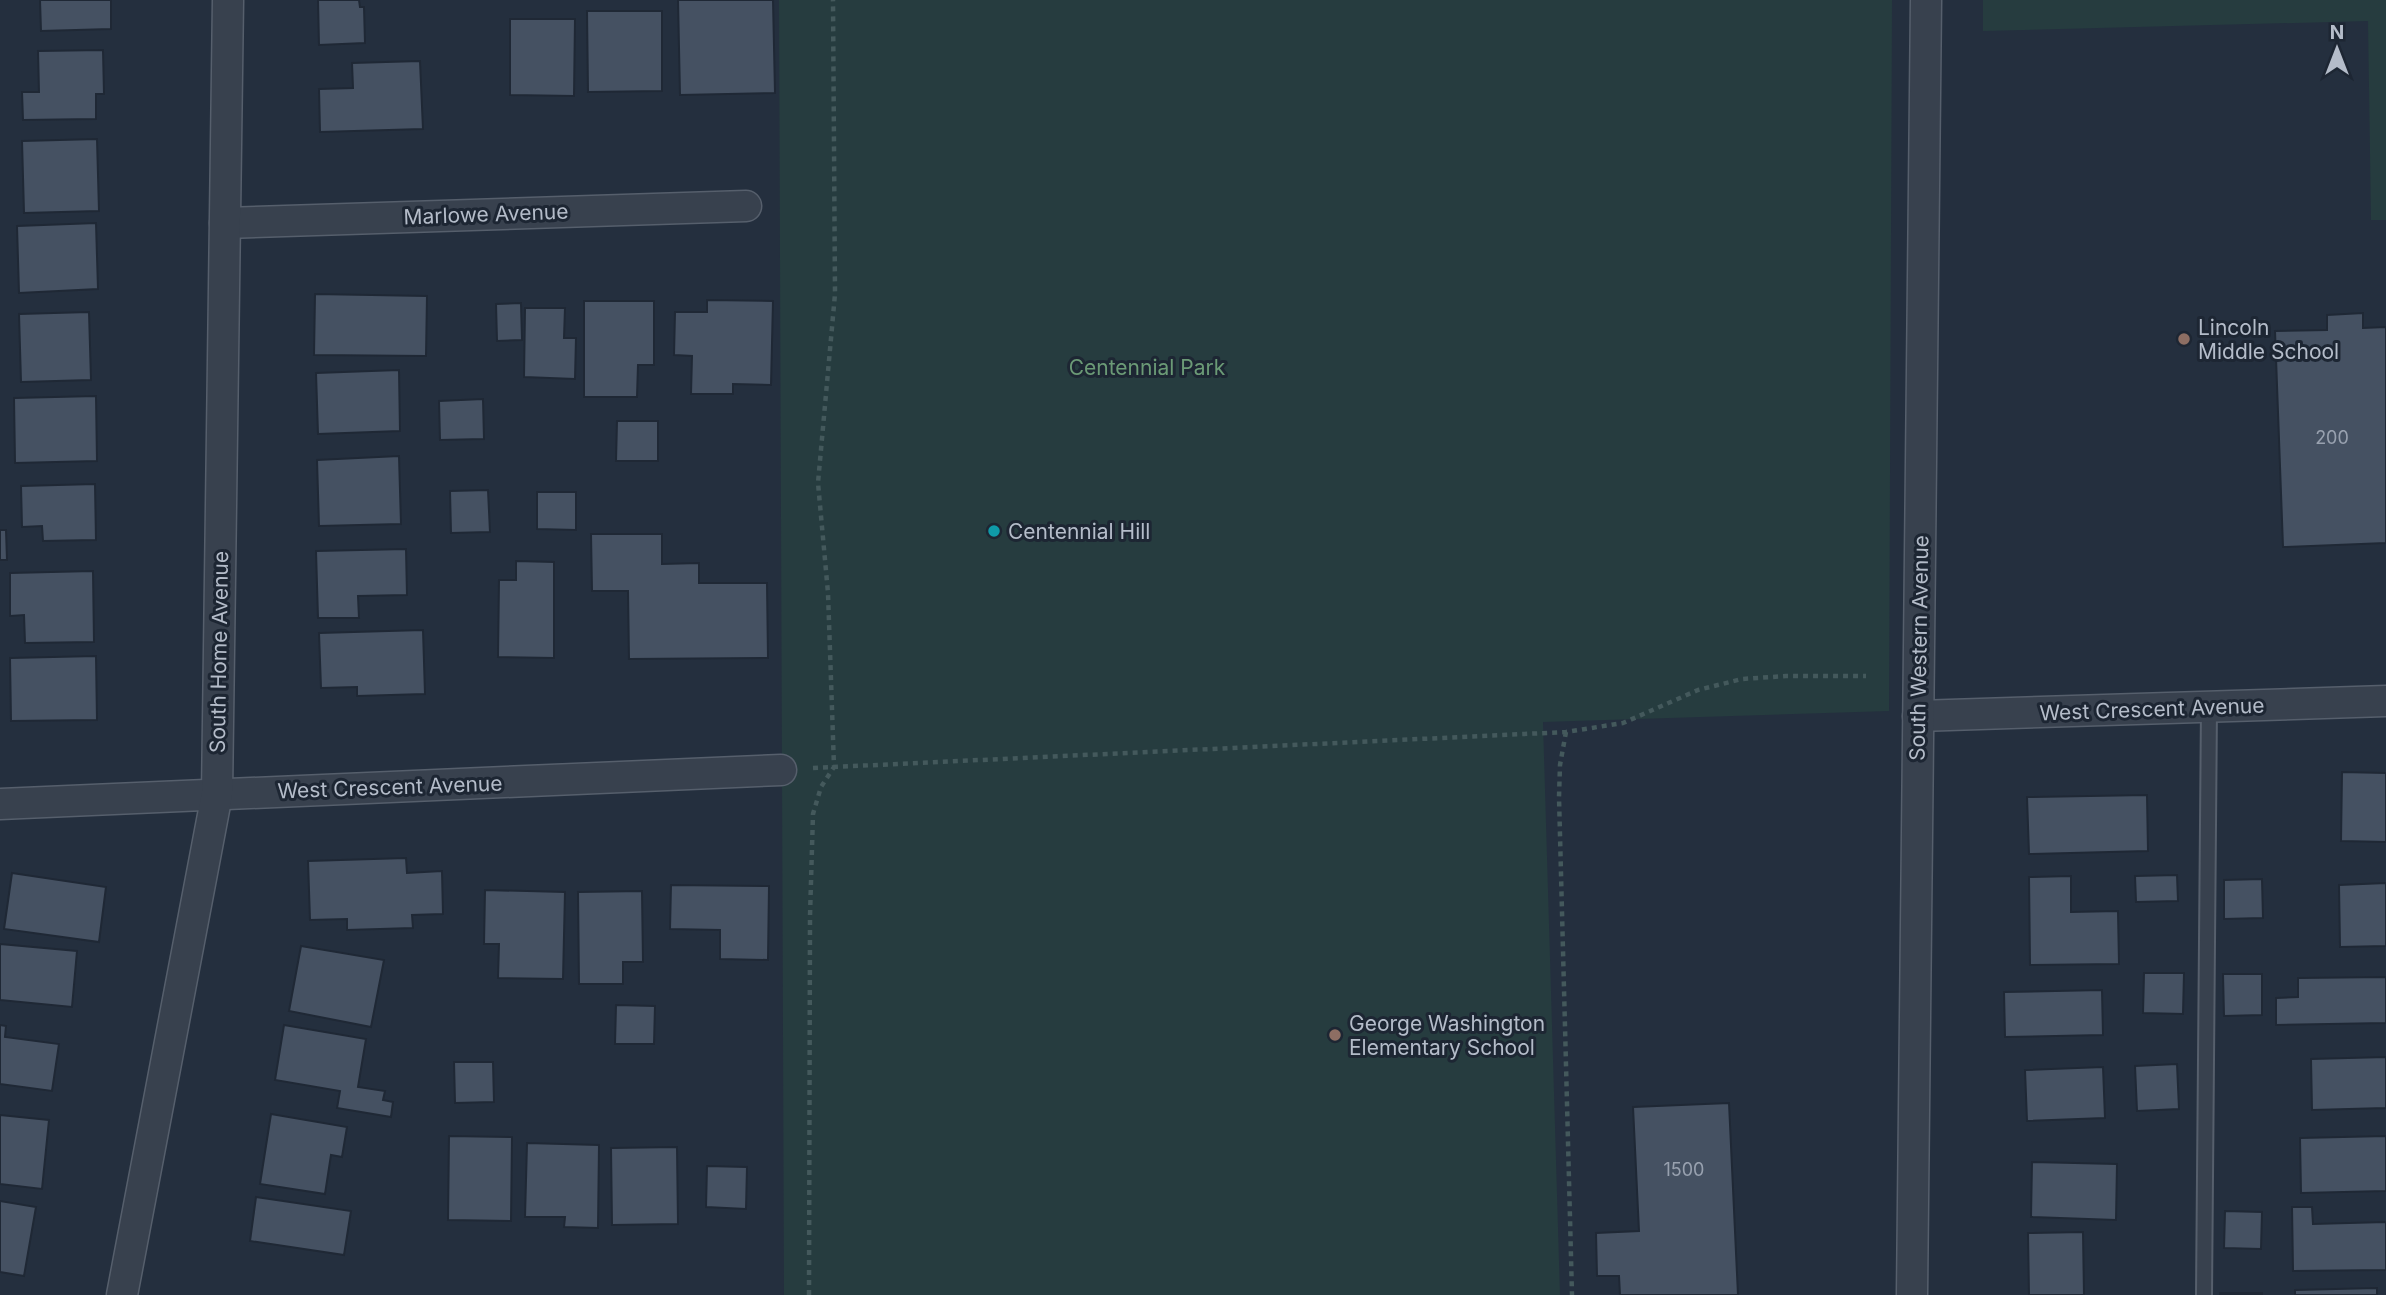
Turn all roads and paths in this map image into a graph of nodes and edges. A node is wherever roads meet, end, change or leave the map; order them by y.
1 (228, 0) edge
2 (833, 0) edge
3 (1926, 0) edge
4 (747, 206) dead end
5 (225, 223) junction
6 (1866, 676) dead end
7 (2386, 702) edge
8 (2209, 707) junction
9 (1918, 716) junction
10 (1566, 732) junction
11 (834, 767) junction
12 (781, 770) joint
13 (217, 794) junction
14 (0, 804) edge
15 (122, 1295) edge
16 (809, 1295) edge
17 (1572, 1295) edge
18 (1912, 1295) edge
19 (2204, 1295) edge

1 - 5 street, South Home Avenue
2 - 11 path
3 - 9 street, South Western Avenue
4 - 5 street, Marlowe Avenue
5 - 13 street, South Home Avenue
6 - 10 path
7 - 8 street, West Crescent Avenue
8 - 9 street, West Crescent Avenue
8 - 19 lane
9 - 18 street, South Western Avenue
10 - 11 path
10 - 17 path
11 - 12 path
11 - 16 path
12 - 13 street, West Crescent Avenue
13 - 14 street, West Crescent Avenue
13 - 15 street, South Home Avenue

